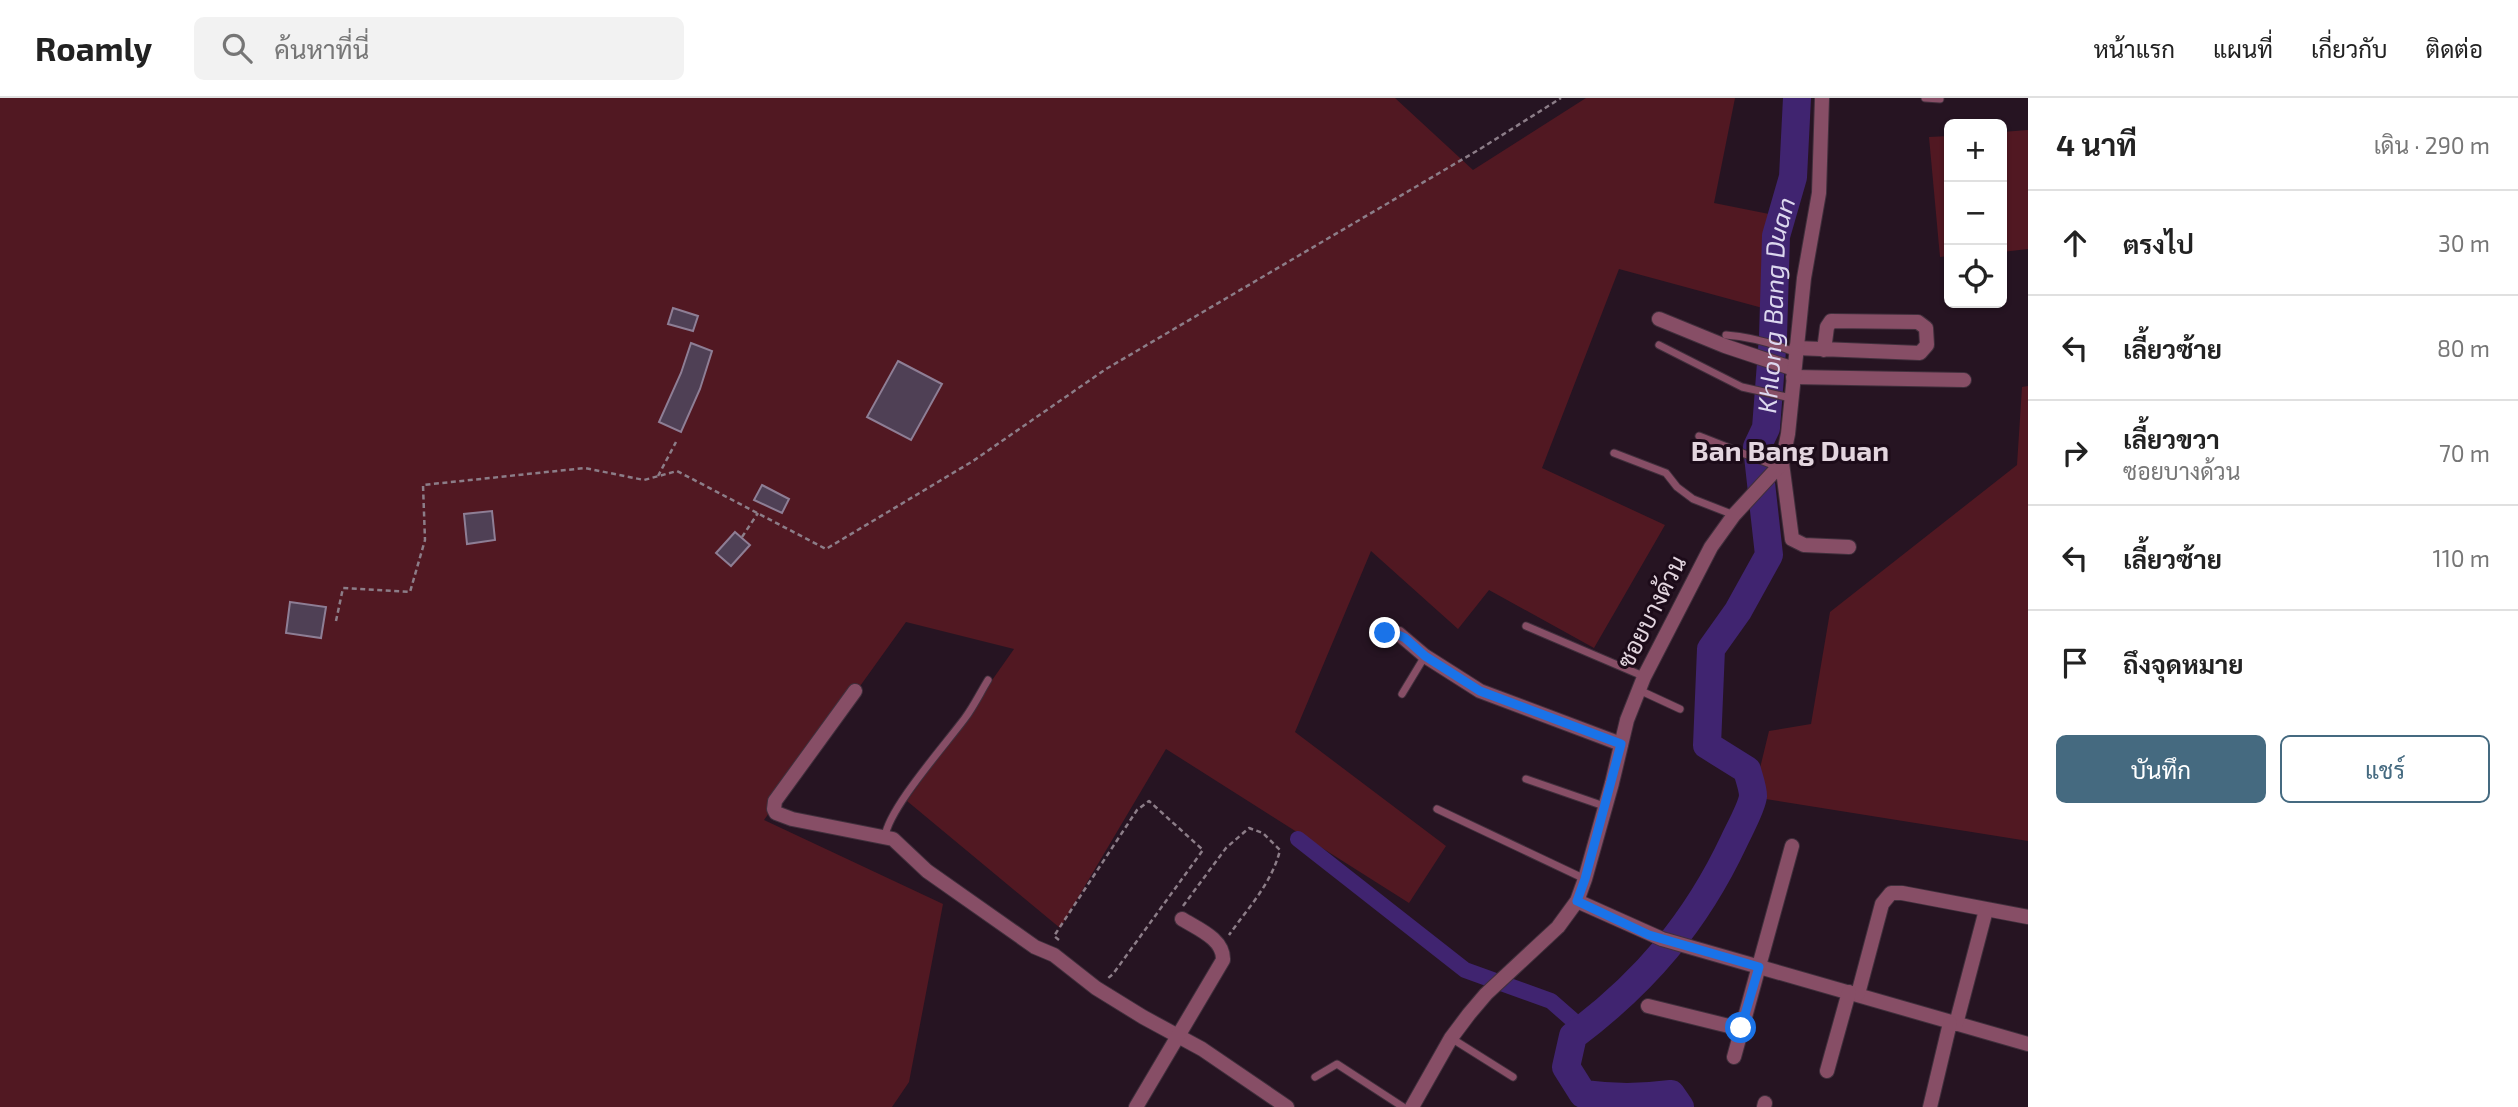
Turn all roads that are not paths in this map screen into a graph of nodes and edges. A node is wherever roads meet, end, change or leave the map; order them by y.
1 (1822, 98) edge
2 (1925, 98) edge
3 (1940, 99) edge
4 (1660, 318) dead end
5 (1726, 335) dead end
6 (1660, 345) dead end
7 (1796, 350) junction
8 (1824, 350) junction
9 (1789, 370) junction
10 (1964, 380) dead end
11 (1785, 397) junction
12 (1699, 436) dead end
13 (1614, 453) dead end
14 (1774, 467) junction
15 (1738, 510) junction
16 (1849, 547) dead end
17 (1526, 626) dead end
18 (1377, 636) dead end
19 (1425, 656) junction
20 (988, 680) dead end
21 (1642, 683) junction
22 (855, 691) dead end
23 (1402, 694) dead end
24 (1680, 709) dead end
25 (1621, 744) junction
26 (1526, 779) dead end
27 (1604, 806) junction
28 (1437, 809) dead end
29 (885, 837) junction
30 (1792, 846) dead end
31 (1585, 879) junction
32 (1577, 901) junction
33 (1986, 910) junction
34 (2028, 917) edge
35 (1182, 919) road end
36 (1759, 967) junction
37 (1854, 993) junction
38 (1648, 1006) dead end
39 (1953, 1024) junction
40 (1741, 1028) junction
41 (1177, 1037) junction
42 (1451, 1038) junction
43 (2028, 1044) edge
44 (1734, 1057) dead end
45 (1827, 1071) dead end
46 (1315, 1077) dead end
47 (1513, 1077) dead end
48 (1136, 1107) edge
49 (1287, 1107) edge
50 (1402, 1107) edge
51 (1412, 1107) edge
52 (1930, 1107) edge

1 - 7 street
2 - 3 lane
4 - 9 street
5 - 7 lane
6 - 11 lane
7 - 8 street
7 - 9 street
8 - 8 street
9 - 10 street
9 - 11 street
11 - 14 street
12 - 14 lane
13 - 15 lane
14 - 15 street, ซอยบางด้วน
14 - 16 street
15 - 21 street, ซอยบางด้วน
17 - 21 lane
18 - 19 street
19 - 23 lane
19 - 25 street
20 - 29 lane
21 - 24 lane
21 - 25 street, ซอยบางด้วน
22 - 29 street
25 - 27 street, ซอยบางด้วน
26 - 27 lane
27 - 31 street, ซอยบางด้วน
28 - 31 lane
29 - 41 street
30 - 36 street
31 - 32 street, ซอยบางด้วน
32 - 36 street
32 - 42 street, ซอยบางด้วน
33 - 34 street
33 - 37 street
33 - 39 street
35 - 41 street
36 - 37 street
36 - 40 street
37 - 39 street
37 - 45 street
38 - 40 street
39 - 43 street
39 - 52 street
40 - 44 street
41 - 48 street
41 - 49 street
42 - 47 lane
42 - 51 street, ซอยบางด้วน
46 - 50 lane

